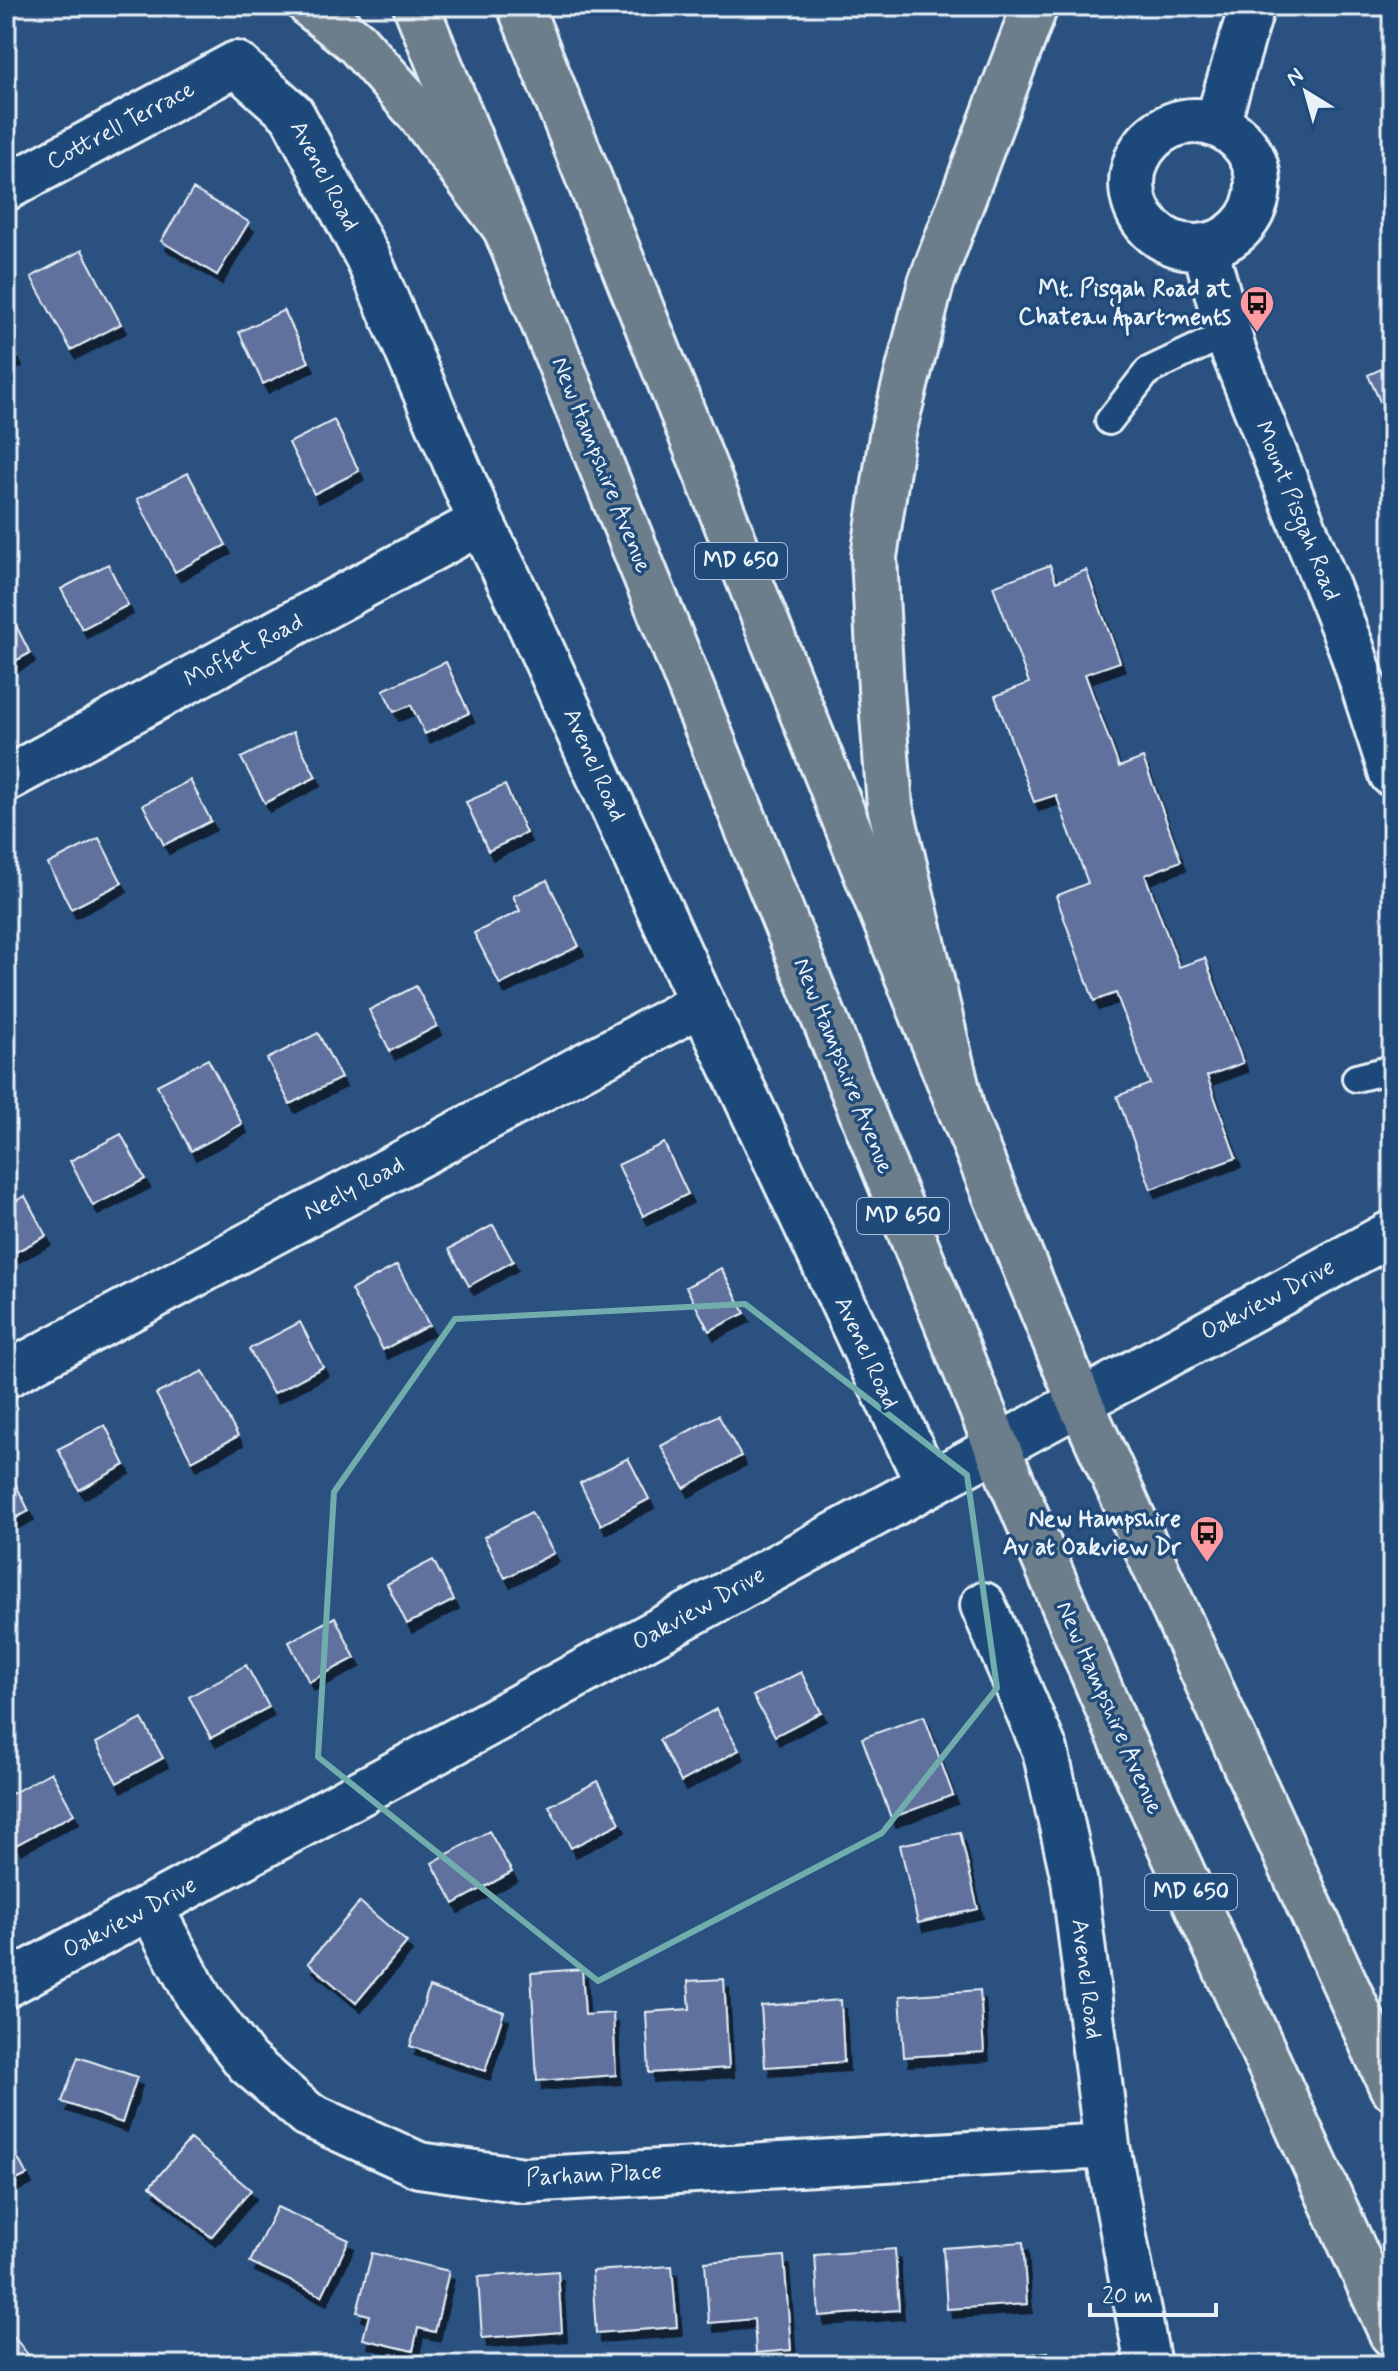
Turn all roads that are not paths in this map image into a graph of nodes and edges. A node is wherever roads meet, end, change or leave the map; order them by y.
1 (311, 6) edge
2 (416, 6) edge
3 (520, 6) edge
4 (1035, 6) edge
5 (1252, 6) edge
6 (236, 64) joint
7 (1217, 124) junction
8 (6, 188) edge
9 (504, 226) junction
10 (1205, 247) junction
11 (1228, 333) junction
12 (1109, 421) dead end
13 (481, 522) junction
14 (1392, 774) edge
15 (6, 779) edge
16 (702, 1003) junction
17 (1392, 1069) edge
18 (1356, 1078) dead end
19 (963, 1115) junction
20 (1392, 1233) edge
21 (6, 1375) edge
22 (1080, 1402) junction
23 (997, 1447) junction
24 (928, 1484) junction
25 (983, 1605) dead end
26 (150, 1907) junction
27 (6, 1985) edge
28 (1392, 2087) edge
29 (1107, 2146) junction
30 (1392, 2334) edge
31 (1148, 2365) edge

1 - 9 main road
2 - 9 main road, New Hampshire Avenue / MD 650
3 - 19 main road, MD 650
4 - 19 main road
5 - 7 street
6 - 8 street, Cottrell Terrace
6 - 13 street, Avenel Road
7 - 10 street
7 - 10 street
9 - 23 main road, New Hampshire Avenue / MD 650
10 - 11 street, Mount Pisgah Road
11 - 12 lane
11 - 14 street, Mount Pisgah Road
13 - 15 street, Moffet Road
13 - 16 street, Avenel Road
16 - 21 street, Neely Road
16 - 24 street, Avenel Road
17 - 18 lane
19 - 22 main road, MD 650
20 - 22 street, Oakview Drive
22 - 23 street, Oakview Drive
22 - 28 main road, MD 650
23 - 24 street, Oakview Drive
23 - 30 main road, New Hampshire Avenue / MD 650
24 - 26 street, Oakview Drive
25 - 29 street, Avenel Road
26 - 27 street, Oakview Drive
26 - 29 street, Parham Place
29 - 31 street, Avenel Road

